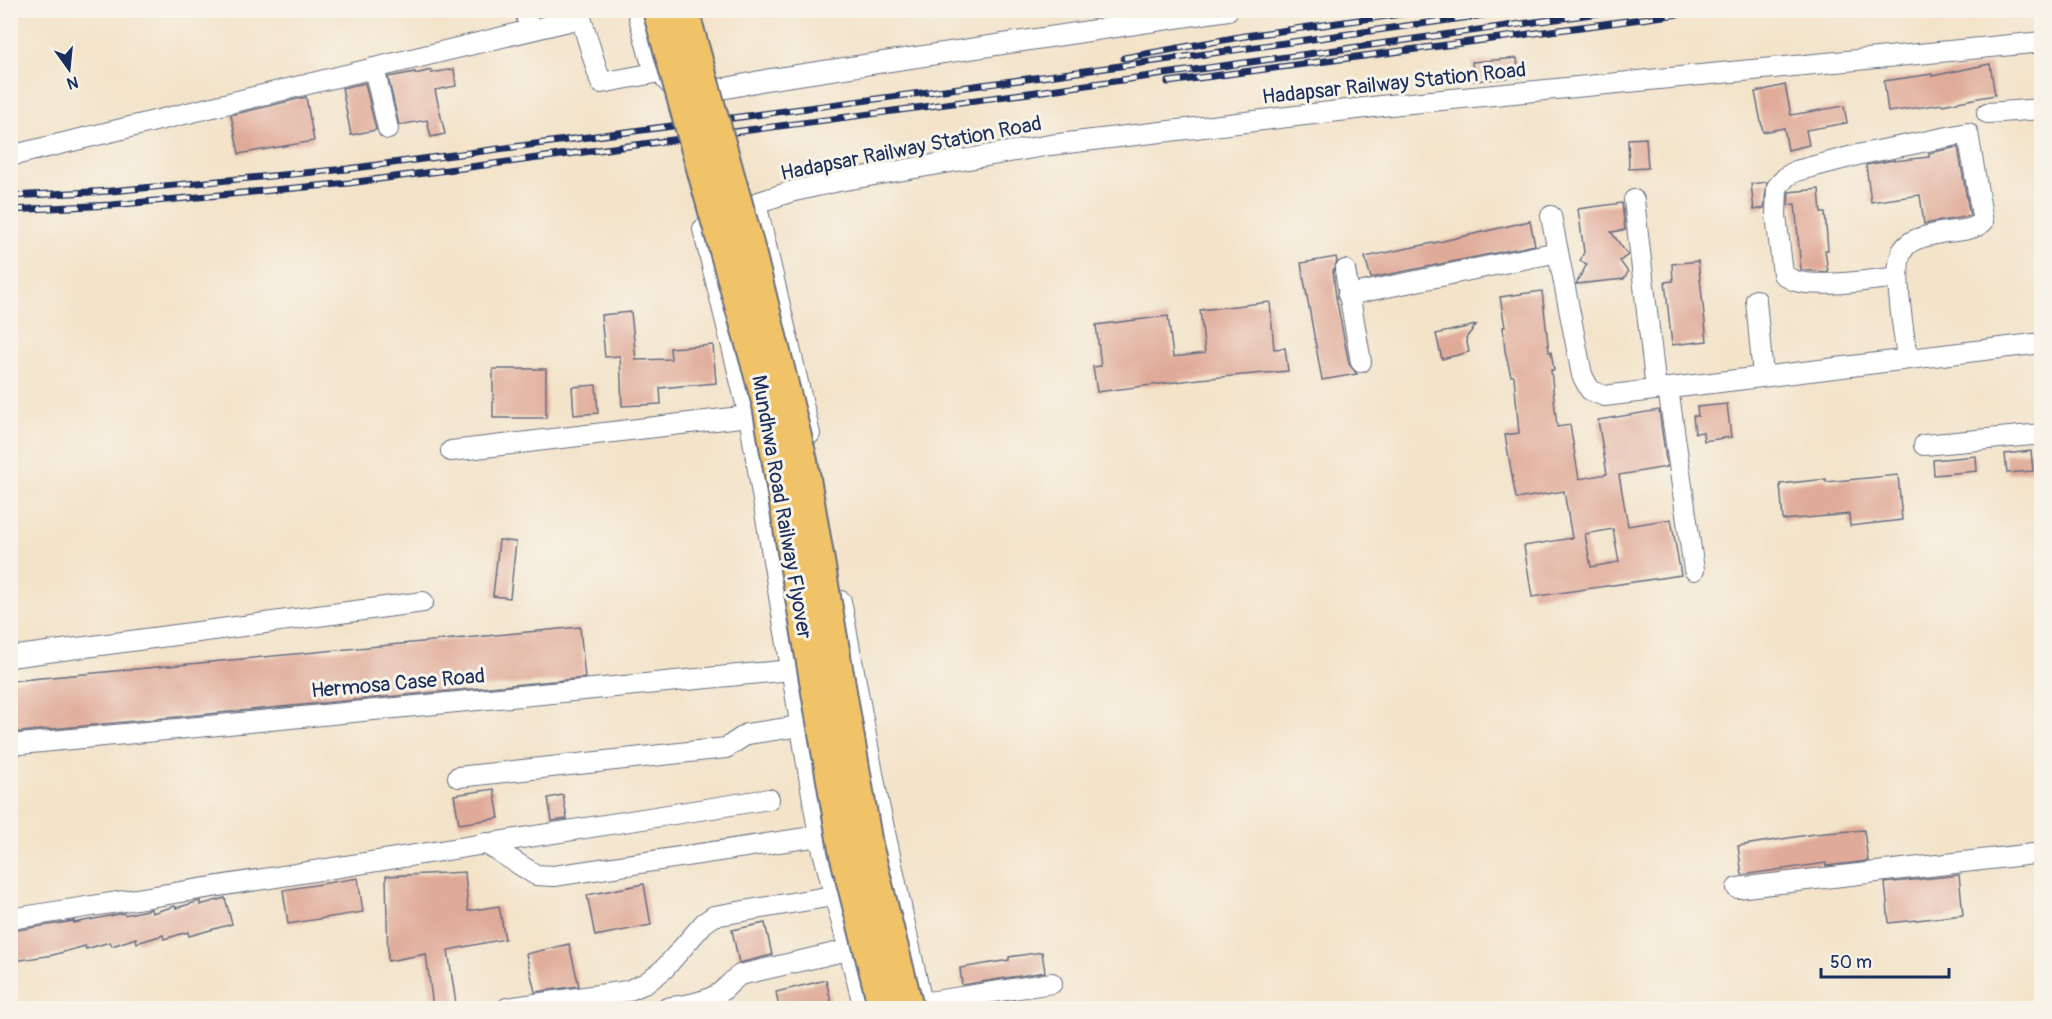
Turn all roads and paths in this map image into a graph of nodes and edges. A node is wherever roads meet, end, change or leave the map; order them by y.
1 (525, 10) edge
2 (637, 10) edge
3 (657, 10) edge
4 (684, 10) edge
5 (697, 10) edge
6 (1228, 10) edge
7 (530, 30) junction
8 (2042, 42) edge
9 (374, 68) junction
10 (660, 72) junction
11 (2042, 109) edge
12 (1987, 113) dead end
13 (388, 129) dead end
14 (10, 156) edge
15 (1634, 200) dead end
16 (1551, 216) dead end
17 (703, 229) dead end
18 (1558, 252) junction
19 (1345, 270) dead end
20 (1898, 277) junction
21 (1348, 295) junction
22 (1755, 300) dead end
23 (2042, 343) edge
24 (1907, 359) junction
25 (1361, 362) dead end
26 (1763, 376) junction
27 (1662, 388) junction
28 (749, 416) junction
29 (2042, 434) edge
30 (1924, 444) dead end
31 (451, 451) dead end
32 (1694, 570) dead end
33 (423, 602) dead end
34 (10, 657) edge
35 (791, 670) junction
36 (865, 730) junction
37 (802, 734) junction
38 (10, 745) edge
39 (458, 777) dead end
40 (769, 799) dead end
41 (819, 836) junction
42 (485, 843) junction
43 (2042, 853) edge
44 (1737, 888) dead end
45 (834, 896) junction
46 (10, 919) edge
47 (848, 950) junction
48 (1052, 984) dead end
49 (918, 1007) edge
50 (507, 1008) edge
51 (667, 1008) edge
52 (864, 1008) edge
53 (883, 1008) edge

1 - 7 street
2 - 10 street
3 - 53 highway, Mundhwa Road Railway Flyover, bridge
4 - 49 highway, Mundhwa Road Railway Flyover, bridge
5 - 10 street
6 - 10 street
7 - 9 street
7 - 10 street
8 - 36 street, Hadapsar Railway Station Road
9 - 13 street
9 - 14 street
11 - 12 street
15 - 27 street
16 - 18 street
17 - 28 street
18 - 21 street
18 - 27 street
19 - 21 street
20 - 20 street
20 - 24 street
21 - 25 street
22 - 26 street
23 - 24 street
24 - 26 street
26 - 27 street
27 - 32 street
28 - 31 street
28 - 35 street
29 - 30 street
33 - 34 street
35 - 37 street
35 - 38 street, Hermosa Case Road
36 - 37 street
36 - 49 street
37 - 39 street
37 - 41 street
40 - 42 street
41 - 42 street
41 - 45 street
42 - 46 street
43 - 44 street
45 - 47 street
45 - 50 street
47 - 51 street
47 - 52 street
48 - 49 street

